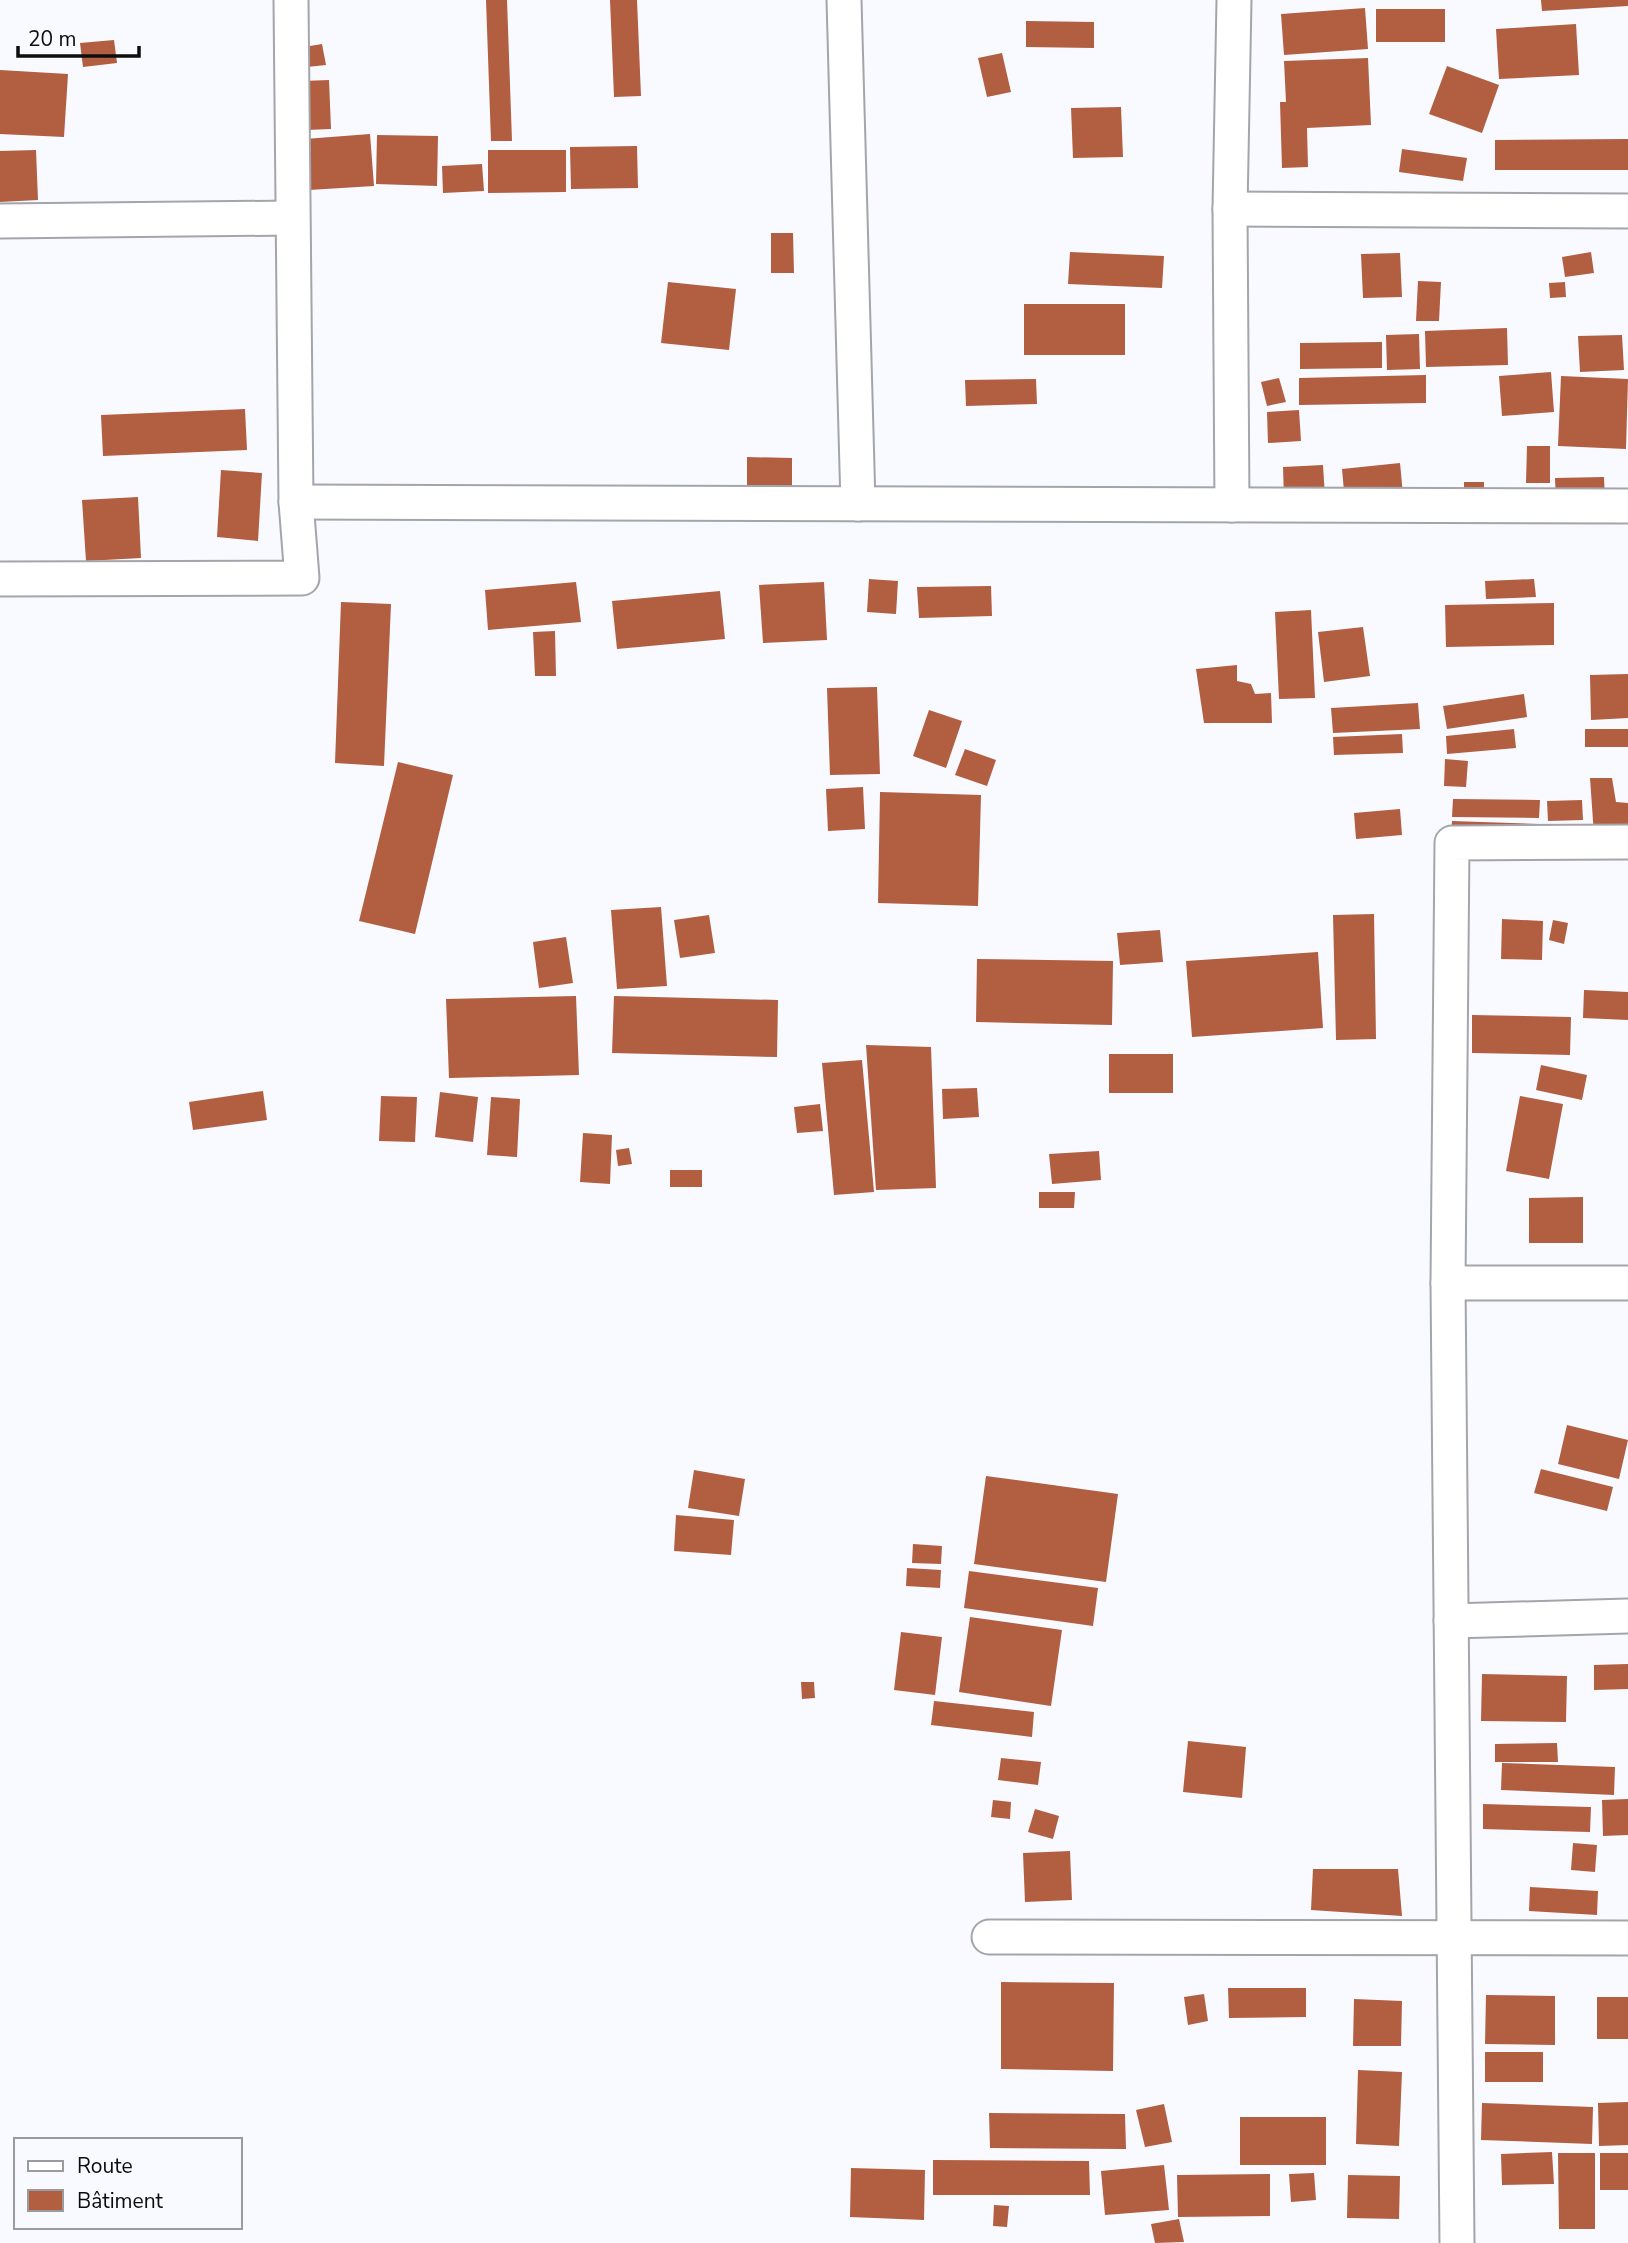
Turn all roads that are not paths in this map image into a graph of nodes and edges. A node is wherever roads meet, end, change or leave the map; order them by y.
1 (291, 0) edge
2 (844, 0) edge
3 (1234, 0) edge
4 (1230, 209) junction
5 (1628, 211) edge
6 (292, 218) junction
7 (0, 221) edge
8 (296, 502) junction
9 (858, 504) junction
10 (1232, 505) junction
11 (1628, 506) edge
12 (0, 579) edge
13 (1628, 842) edge
14 (1448, 1283) junction
15 (1628, 1283) edge
16 (1628, 1616) edge
17 (1451, 1620) junction
18 (989, 1937) dead end
19 (1628, 1938) edge
20 (1454, 1940) junction
21 (1457, 2243) edge

1 - 6 street
2 - 9 street
3 - 4 street
4 - 5 street
4 - 10 street
6 - 7 street
6 - 8 street
8 - 9 street
8 - 12 street
9 - 10 street
10 - 11 street
13 - 14 street
14 - 15 street
14 - 17 street
16 - 17 street
17 - 20 street
18 - 20 street
19 - 20 street
20 - 21 street

